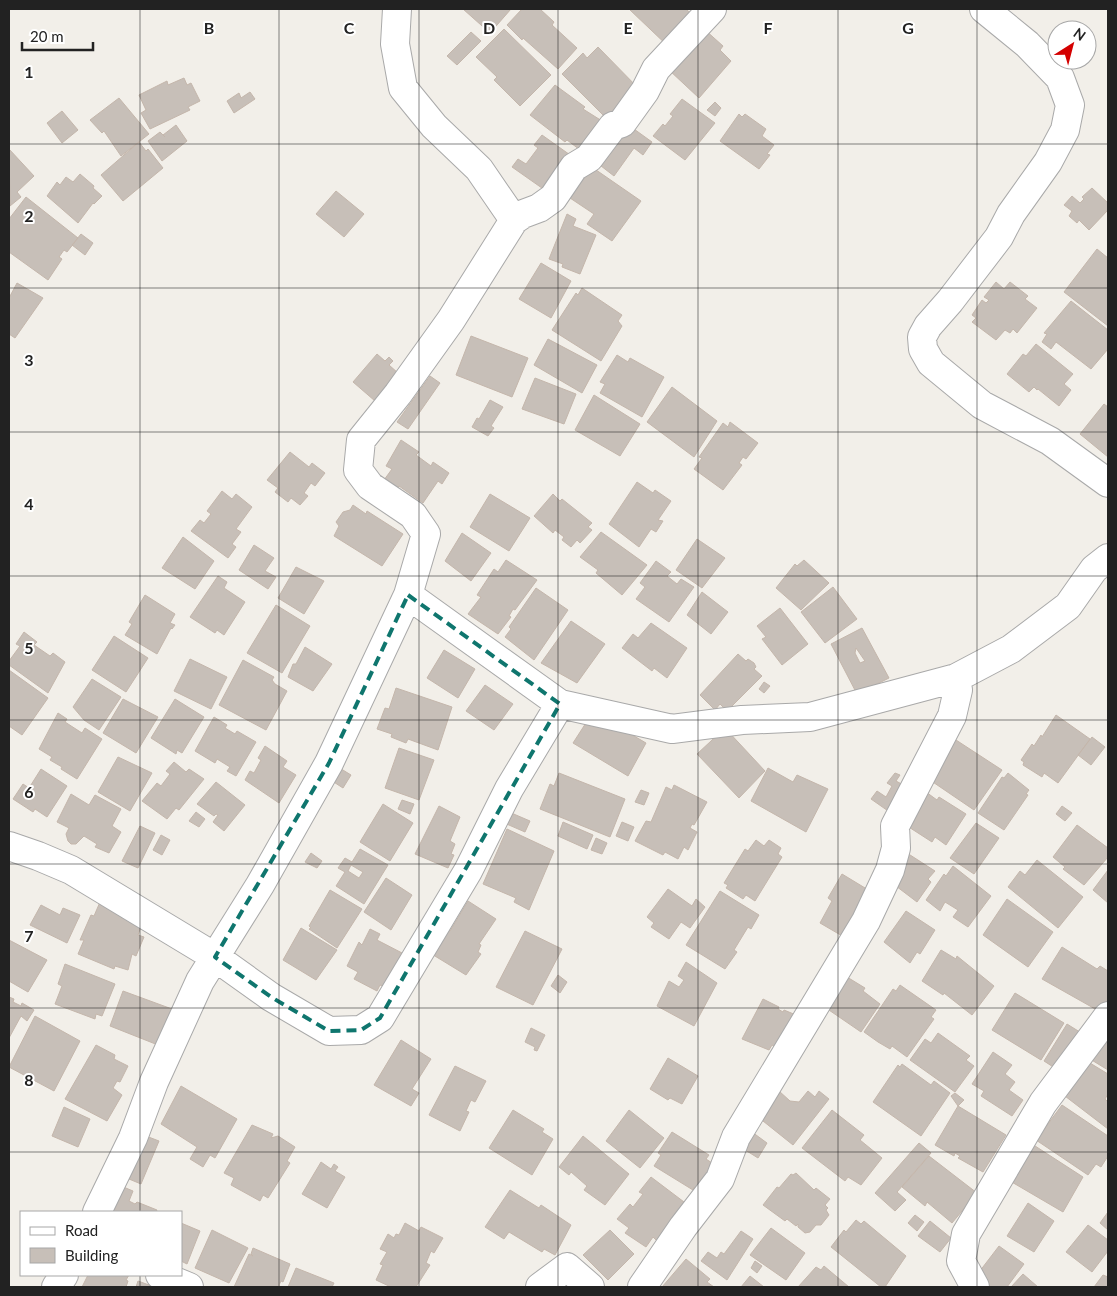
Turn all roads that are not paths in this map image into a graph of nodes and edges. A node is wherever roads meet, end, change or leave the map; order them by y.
1 (397, 9) edge
2 (712, 9) edge
3 (984, 9) edge
4 (514, 220) junction
5 (1108, 483) edge
6 (1108, 558) edge
7 (408, 595) junction
8 (956, 678) junction
9 (560, 704) junction
10 (9, 846) edge
11 (215, 957) junction
12 (1108, 1016) edge
13 (97, 1211) edge
14 (63, 1276) edge
15 (162, 1276) edge
16 (56, 1287) edge
17 (189, 1287) edge
18 (540, 1287) edge
19 (590, 1287) edge
20 (642, 1287) edge
21 (975, 1287) edge

1 - 4 street
2 - 4 street
3 - 5 street
4 - 7 street
6 - 8 street
7 - 9 street
7 - 11 street
8 - 9 street
8 - 20 street
9 - 11 street
10 - 11 street
11 - 13 street
12 - 21 street
14 - 16 street
15 - 17 street
18 - 19 street

